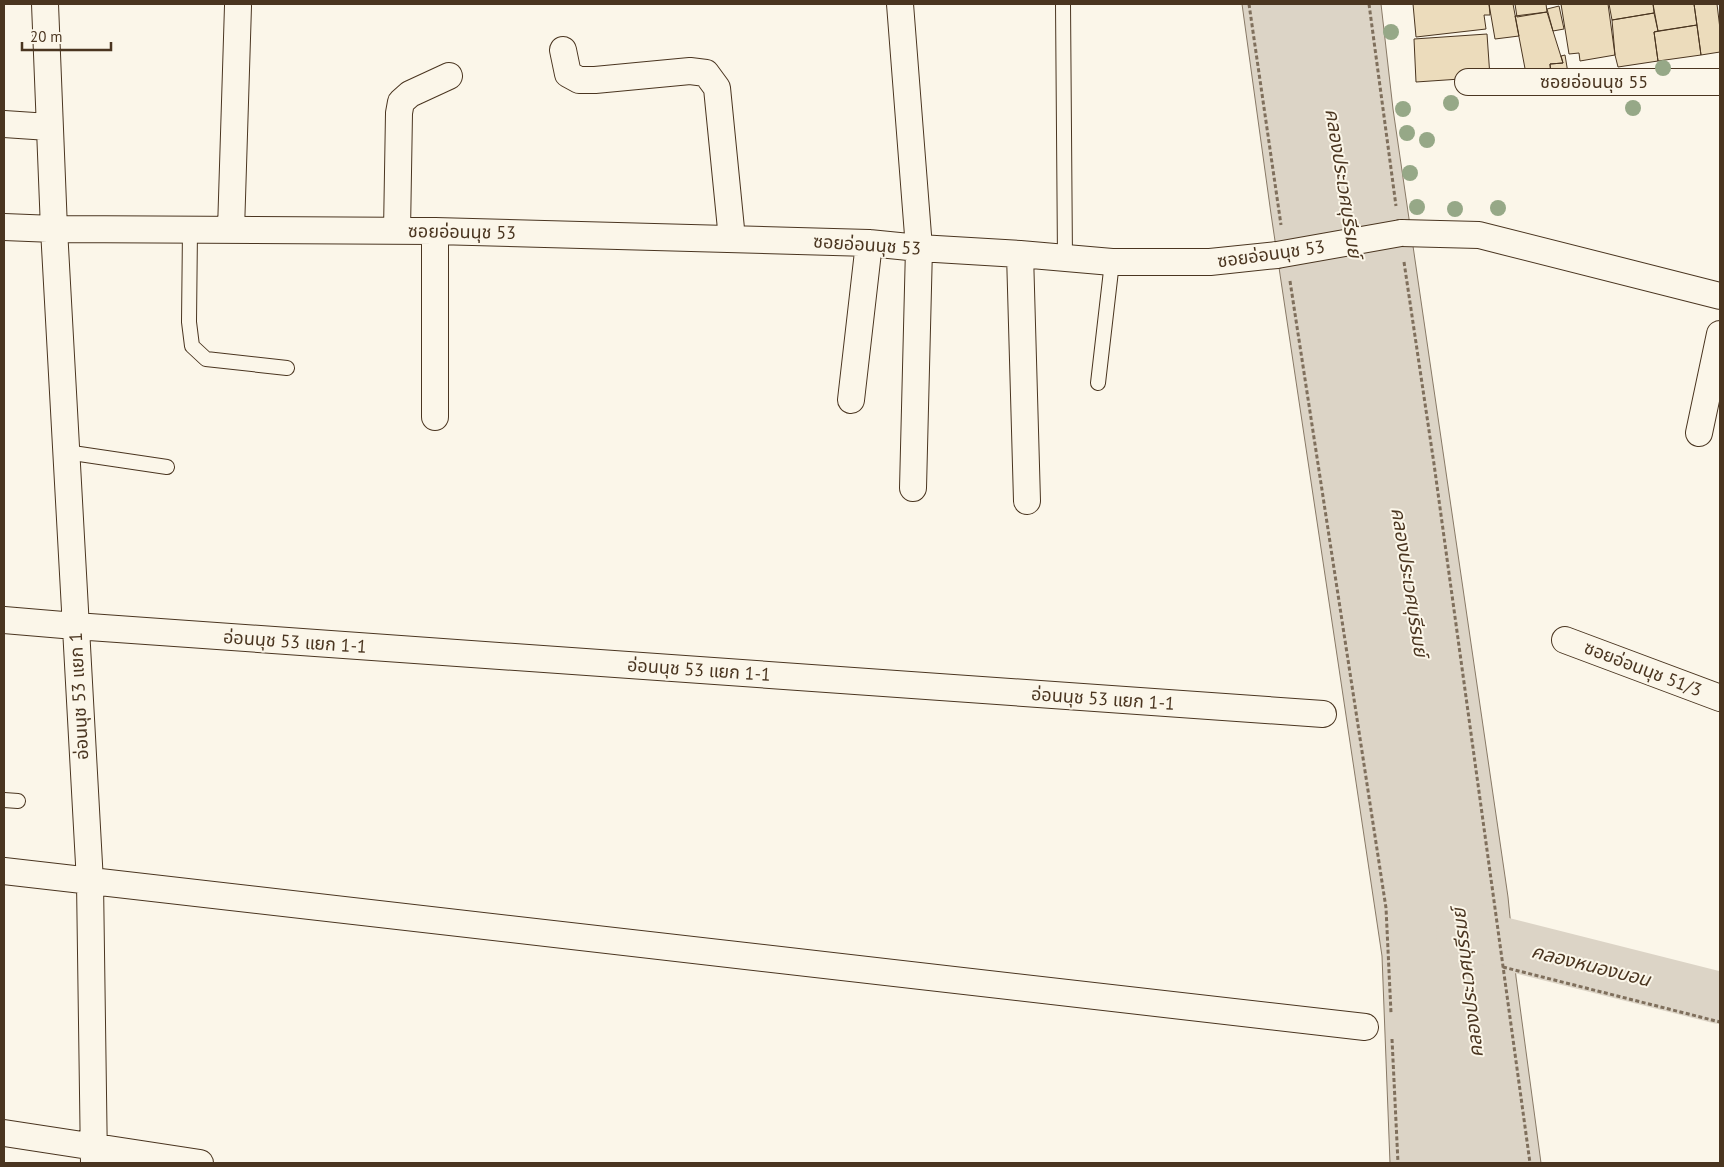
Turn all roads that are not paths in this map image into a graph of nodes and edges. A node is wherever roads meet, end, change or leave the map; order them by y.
1 (45, 4) edge
2 (900, 4) edge
3 (1063, 4) edge
4 (238, 6) dead end
5 (563, 50) dead end
6 (449, 76) dead end
7 (1468, 82) dead end
8 (1720, 82) edge
9 (4, 124) edge
10 (49, 127) junction
11 (4, 227) edge
12 (54, 229) junction
13 (190, 230) junction
14 (231, 230) junction
15 (397, 231) junction
16 (435, 231) junction
17 (732, 239) junction
18 (870, 243) junction
19 (919, 248) junction
20 (1020, 254) junction
21 (1065, 259) junction
22 (1112, 262) junction
23 (1720, 296) edge
24 (1720, 334) edge
25 (287, 368) dead end
26 (1098, 383) dead end
27 (851, 400) dead end
28 (435, 417) dead end
29 (1698, 432) dead end
30 (66, 452) junction
31 (167, 467) dead end
32 (913, 488) dead end
33 (1028, 501) dead end
34 (4, 620) edge
35 (75, 626) junction
36 (1565, 640) dead end
37 (1720, 698) edge
38 (1324, 714) dead end
39 (4, 800) edge
40 (18, 801) dead end
41 (4, 871) edge
42 (90, 882) junction
43 (1365, 1026) dead end
44 (4, 1133) edge
45 (94, 1155) edge
46 (200, 1163) edge

1 - 10 street, อ่อนนุช 53 แยก 1
2 - 19 street
3 - 21 lane
4 - 14 street
5 - 17 street
6 - 15 street
7 - 8 street, ซอยอ่อนนุช 55
9 - 10 street
10 - 12 street, อ่อนนุช 53 แยก 1
11 - 12 street, ซอยอ่อนนุช 53
12 - 13 street, ซอยอ่อนนุช 53
12 - 30 street, อ่อนนุช 53 แยก 1
13 - 14 street, ซอยอ่อนนุช 53
13 - 25 lane
14 - 15 street, ซอยอ่อนนุช 53
15 - 16 street, ซอยอ่อนนุช 53
16 - 17 street, ซอยอ่อนนุช 53
16 - 28 street
17 - 18 street, ซอยอ่อนนุช 53
18 - 19 street, ซอยอ่อนนุช 53
18 - 27 street
19 - 20 street, ซอยอ่อนนุช 53
19 - 32 street
20 - 21 street, ซอยอ่อนนุช 53
20 - 33 street
21 - 22 street, ซอยอ่อนนุช 53
22 - 23 street, ซอยอ่อนนุช 53, bridge
22 - 26 lane
24 - 29 street
30 - 31 lane
30 - 35 street, อ่อนนุช 53 แยก 1
34 - 35 street, อ่อนนุช 53 แยก 1-1
35 - 38 street, อ่อนนุช 53 แยก 1-1
35 - 42 street, อ่อนนุช 53 แยก 1
36 - 37 street, ซอยอ่อนนุช 51/3
39 - 40 lane
41 - 42 street
42 - 43 street
42 - 45 street, อ่อนนุช 53 แยก 1
44 - 45 street
45 - 46 street

